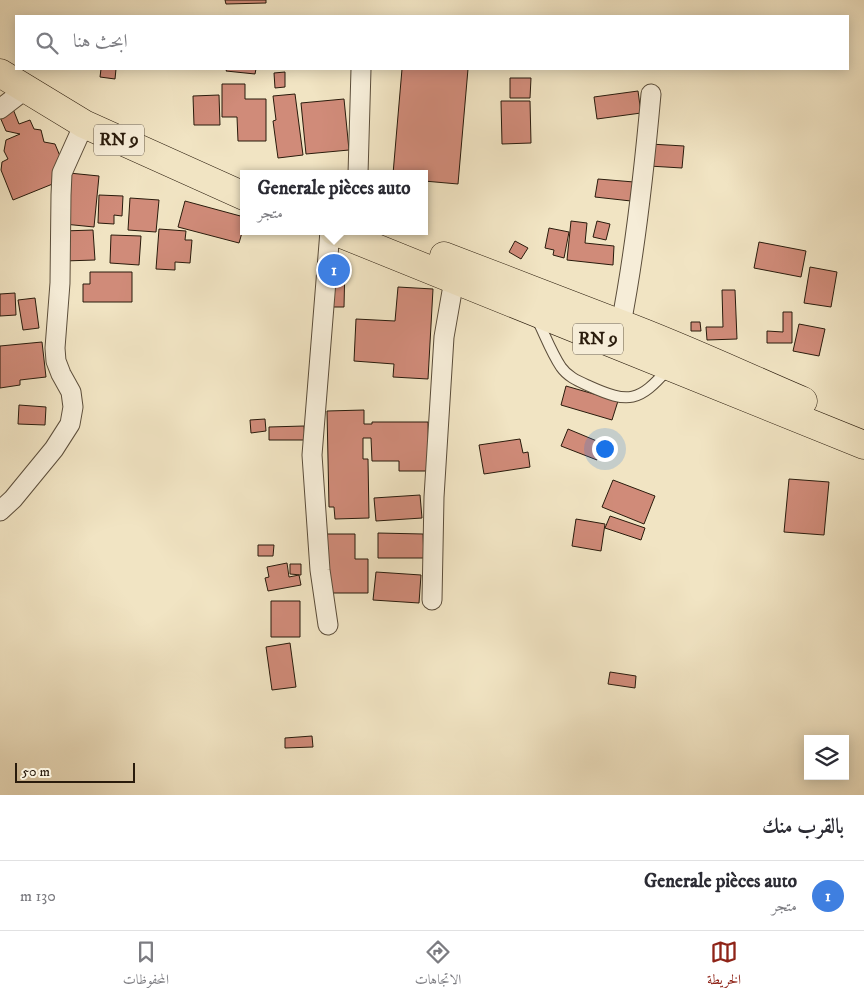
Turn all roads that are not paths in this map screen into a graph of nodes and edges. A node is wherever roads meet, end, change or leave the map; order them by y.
1 (0, 51) edge
2 (15, 61) edge
3 (361, 70) edge
4 (0, 73) edge
5 (26, 79) edge
6 (651, 94) dead end
7 (0, 109) edge
8 (84, 124) junction
9 (358, 170) edge
10 (240, 173) edge
11 (240, 194) edge
12 (332, 235) edge
13 (342, 235) edge
14 (393, 235) edge
15 (454, 280) junction
16 (535, 313) junction
17 (621, 324) junction
18 (669, 367) junction
19 (864, 427) edge
20 (864, 445) edge
21 (0, 511) edge
22 (432, 600) dead end
23 (328, 624) dead end

1 - 2 highway
3 - 9 street
4 - 5 highway, RN 9
5 - 7 street
5 - 8 highway, RN 9
5 - 10 highway, RN 9
6 - 17 street
8 - 11 highway, RN 9
8 - 21 street
12 - 23 street
13 - 15 highway, RN 9
14 - 17 highway, RN 9
15 - 16 highway, RN 9
15 - 22 street
16 - 18 highway, RN 9
16 - 18 lane
17 - 19 highway, RN 9
18 - 20 highway, RN 9

